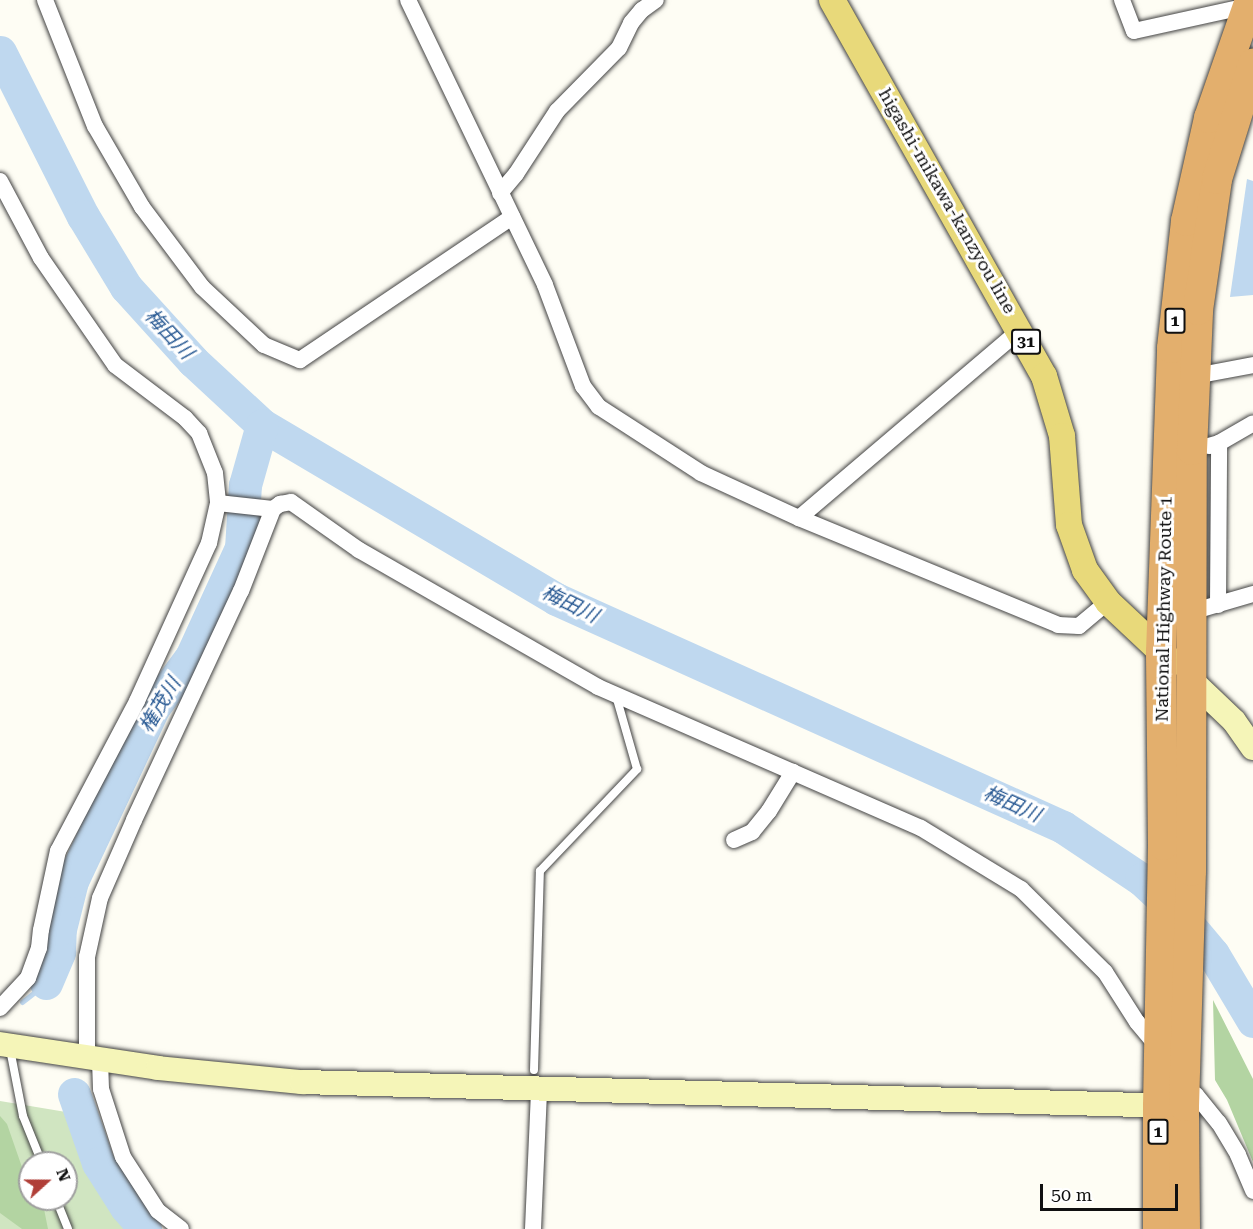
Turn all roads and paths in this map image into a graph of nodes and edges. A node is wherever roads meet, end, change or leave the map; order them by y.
1 (45, 0) edge
2 (408, 0) edge
3 (656, 0) edge
4 (832, 0) edge
5 (1122, 0) edge
6 (1251, 3) edge
7 (1253, 64) edge
8 (0, 181) edge
9 (500, 193) junction
10 (512, 217) junction
11 (1020, 330) junction
12 (1253, 365) edge
13 (1195, 376) junction
14 (1253, 423) edge
15 (1205, 447) junction
16 (222, 504) junction
17 (270, 509) junction
18 (799, 518) junction
19 (1253, 594) edge
20 (1108, 602) junction
21 (1204, 608) junction
22 (1161, 652) junction
23 (1191, 680) junction
24 (615, 694) junction
25 (1253, 748) edge
26 (793, 772) junction
27 (734, 840) dead end
28 (0, 1008) edge
29 (5, 1045) edge
30 (93, 1059) junction
31 (1171, 1074) junction
32 (536, 1080) junction
33 (38, 1151) edge
34 (1253, 1191) edge
35 (61, 1211) edge
36 (68, 1229) edge
37 (181, 1229) edge
38 (533, 1229) edge
39 (1158, 1229) edge
40 (1185, 1229) edge

1 - 10 street
2 - 9 street
3 - 9 street
4 - 11 main road, higashi-mikawa-kanzyou line / 31
5 - 6 street
6 - 22 highway, National Highway Route 1 / 1
7 - 13 highway, National Highway Route 1 / 1
8 - 16 street
9 - 10 street
10 - 18 street
11 - 18 street
11 - 20 main road, higashi-mikawa-kanzyou line / 31
12 - 13 street
13 - 15 highway, National Highway Route 1 / 1
14 - 15 street
15 - 21 highway, National Highway Route 1 / 1
16 - 17 street
16 - 28 street
17 - 24 street
17 - 30 street
18 - 20 street
19 - 21 street
20 - 22 main road, higashi-mikawa-kanzyou line / 31
21 - 23 highway, National Highway Route 1 / 1
22 - 23 main road, higashi-mikawa-kanzyou line / 31
22 - 31 highway, National Highway Route 1 / 1
23 - 25 street
23 - 31 highway, National Highway Route 1 / 1
24 - 26 street
24 - 32 lane
26 - 27 street
26 - 31 street
29 - 30 street
29 - 33 lane
30 - 32 street
30 - 37 street
31 - 32 street
31 - 34 street
31 - 39 highway, National Highway Route 1 / 1
31 - 40 highway, National Highway Route 1 / 1
32 - 38 street
35 - 36 lane

